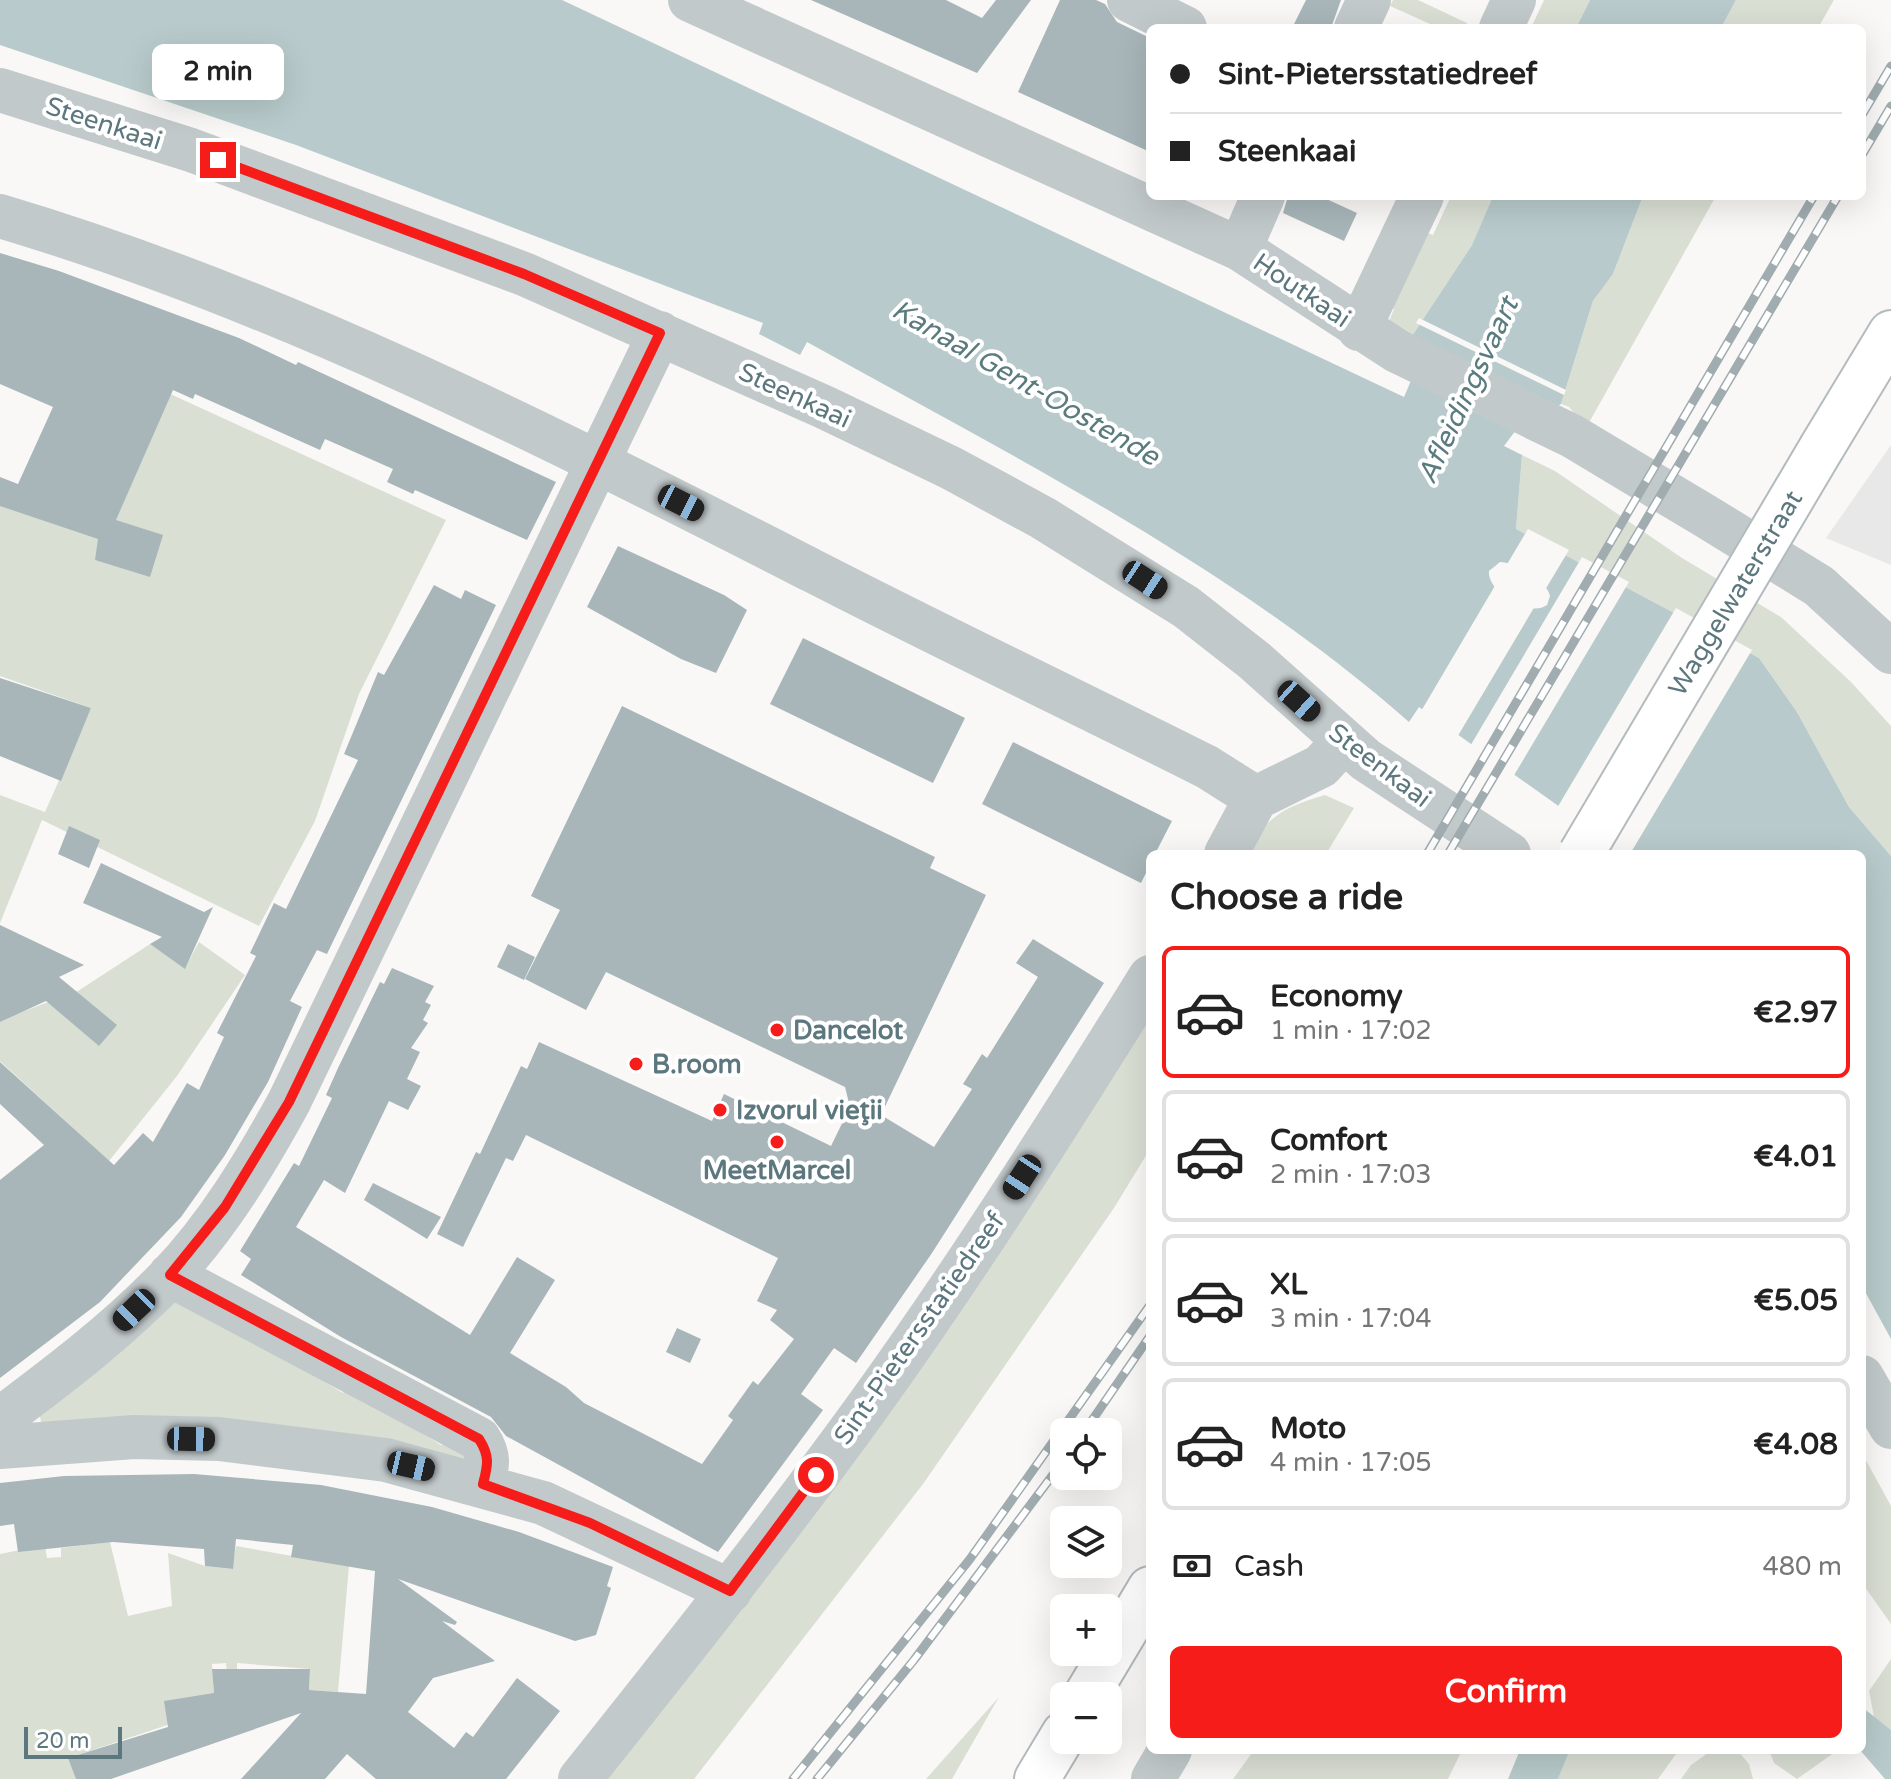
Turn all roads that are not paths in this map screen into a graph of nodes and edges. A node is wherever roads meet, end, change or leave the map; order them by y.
1 (690, 0) edge
2 (1129, 0) edge
3 (1369, 0) edge
4 (1514, 0) edge
5 (1187, 18) edge
6 (1358, 24) edge
7 (1503, 24) edge
8 (0, 90) edge
9 (1261, 200) edge
10 (1420, 200) edge
11 (0, 216) edge
12 (1240, 249) junction
13 (1359, 329) junction
14 (660, 333) junction
15 (1891, 333) edge
16 (599, 461) junction
17 (1887, 639) edge
18 (1344, 741) junction
19 (1256, 798) junction
20 (1228, 850) edge
21 (1503, 850) edge
22 (1583, 850) edge
23 (1146, 983) edge
24 (170, 1275) junction
25 (1866, 1384) edge
26 (0, 1419) edge
27 (1891, 1427) edge
28 (0, 1447) edge
29 (483, 1484) junction
30 (730, 1591) junction
31 (1146, 1596) edge
32 (1094, 1682) edge
33 (1052, 1754) edge
34 (1168, 1754) edge
35 (580, 1779) edge
36 (1037, 1779) edge
37 (1153, 1779) edge

1 - 12 street, Houtkaai
2 - 5 street
3 - 6 street
4 - 7 street
8 - 14 street, Steenkaai
9 - 12 street
10 - 13 street
11 - 16 street
12 - 13 street, Houtkaai
13 - 17 street, Houtkaai
14 - 16 street
14 - 18 street, Steenkaai
15 - 22 main road, Waggelwaterstraat, bridge
16 - 19 street
16 - 24 street
18 - 19 street
18 - 21 street, Steenkaai
19 - 20 street
23 - 30 street, Sint-Pietersstatiedreef
24 - 26 street
24 - 29 street
25 - 27 street
28 - 29 street
29 - 30 street
30 - 35 street, Sint-Pietersstatiedreef
31 - 32 main road
33 - 36 main road
34 - 37 street

